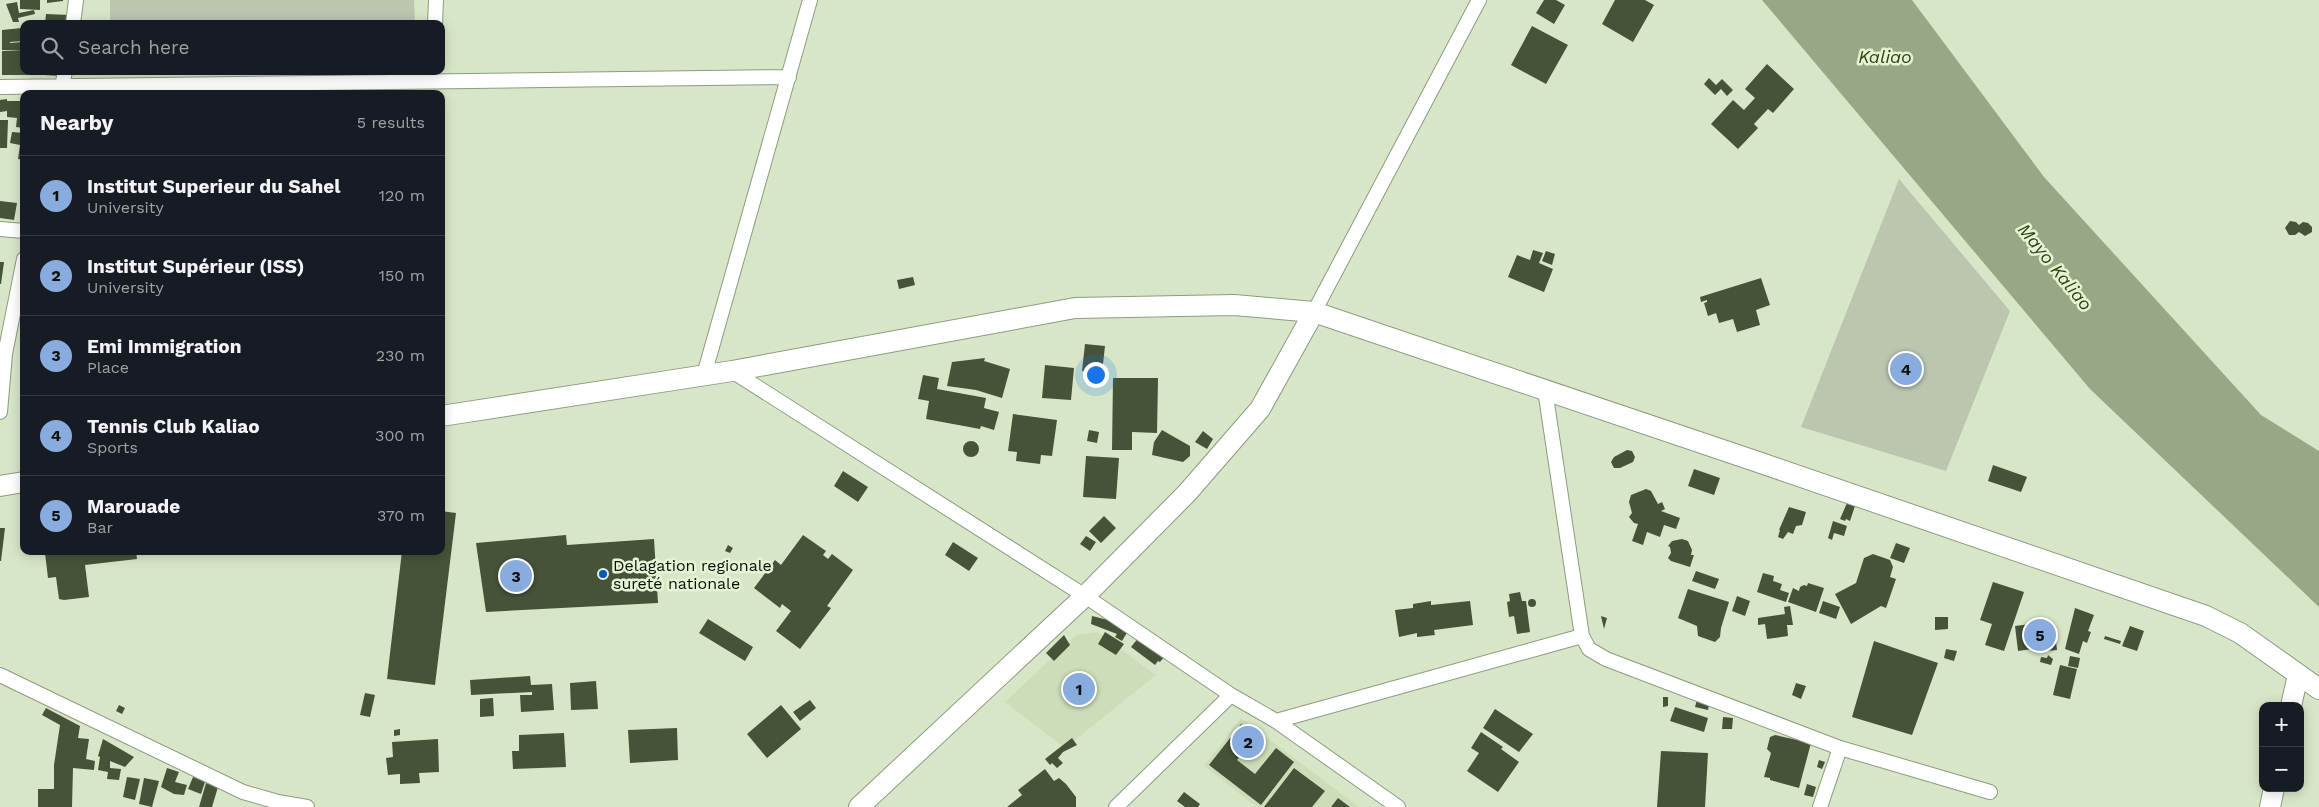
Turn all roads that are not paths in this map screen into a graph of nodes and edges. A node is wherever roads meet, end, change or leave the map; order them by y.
1 (76, 0) edge
2 (436, 0) edge
3 (810, 0) edge
4 (1479, 0) edge
5 (74, 20) edge
6 (434, 20) edge
7 (64, 75) edge
8 (431, 76) edge
9 (789, 78) junction
10 (0, 87) edge
11 (62, 90) edge
12 (0, 229) edge
13 (20, 231) edge
14 (20, 277) edge
15 (1314, 312) junction
16 (2, 354) edge
17 (732, 371) junction
18 (704, 375) junction
19 (1545, 390) junction
20 (0, 412) edge
21 (445, 415) edge
22 (20, 483) edge
23 (0, 486) edge
24 (1085, 596) junction
25 (1582, 636) junction
26 (0, 675) edge
27 (2298, 675) junction
28 (2319, 689) edge
29 (1231, 695) junction
30 (2292, 702) edge
31 (1276, 721) junction
32 (1840, 748) junction
33 (1990, 792) dead end
34 (2273, 792) edge
35 (306, 807) edge
36 (859, 807) edge
37 (1116, 807) edge
38 (1398, 807) edge
39 (1820, 807) edge
40 (2270, 807) edge

1 - 5 street
2 - 6 street
3 - 9 street
4 - 15 street
7 - 11 street
8 - 9 street
8 - 11 street
9 - 18 street
10 - 11 street
12 - 13 street
14 - 16 street
15 - 17 street
15 - 19 street
15 - 24 street
16 - 20 street
17 - 18 street
17 - 24 street
18 - 21 street
19 - 25 street
19 - 27 street
22 - 23 street
24 - 29 street
24 - 36 street
25 - 31 street
25 - 32 street
26 - 35 street
27 - 28 street
27 - 30 street
29 - 31 street
29 - 37 street
31 - 38 street
32 - 33 street
32 - 39 street
34 - 40 street

